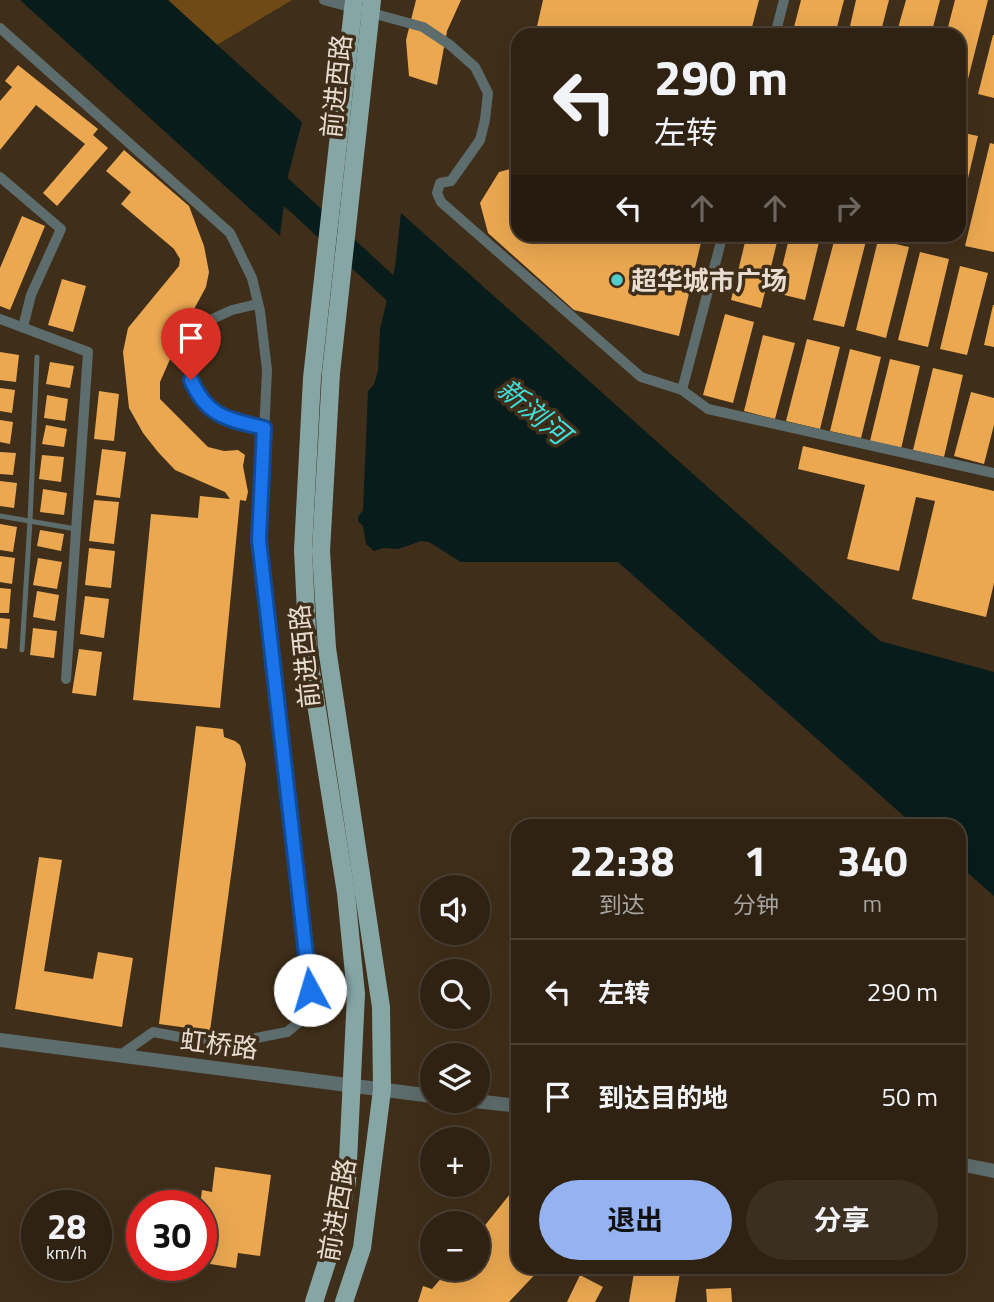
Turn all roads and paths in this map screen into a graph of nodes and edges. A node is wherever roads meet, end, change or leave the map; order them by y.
1 (324, 0) edge
2 (354, 0) edge
3 (372, 0) edge
4 (784, 0) edge
5 (777, 28) edge
6 (0, 29) edge
7 (0, 177) edge
8 (721, 242) edge
9 (258, 304) junction
10 (0, 318) edge
11 (23, 327) junction
12 (37, 356) dead end
13 (682, 390) junction
14 (264, 428) junction
15 (994, 473) edge
16 (0, 516) edge
17 (30, 521) junction
18 (76, 529) junction
19 (312, 551) junction
20 (22, 650) dead end
21 (66, 679) dead end
22 (0, 1041) edge
23 (119, 1056) junction
24 (352, 1086) junction
25 (382, 1090) junction
26 (420, 1095) edge
27 (490, 1103) edge
28 (511, 1105) edge
29 (966, 1165) edge
30 (994, 1171) edge
31 (314, 1302) edge
32 (344, 1302) edge

1 - 13 street
2 - 19 main road, 前进西路
3 - 19 main road, 前进西路
4 - 5 street
6 - 9 street
7 - 11 street
8 - 13 street
9 - 14 street
9 - 14 street
10 - 11 street
11 - 18 street
12 - 17 lane
13 - 15 street
14 - 23 street
16 - 17 lane
17 - 18 lane
17 - 20 lane
18 - 21 street
19 - 24 main road, 前进西路
19 - 25 main road, 前进西路
22 - 23 street, 虹桥路
23 - 24 street, 虹桥路
24 - 25 street, 虹桥路
24 - 31 main road, 前进西路
25 - 26 street, 虹桥路
25 - 32 main road, 前进西路
27 - 28 street
29 - 30 street

